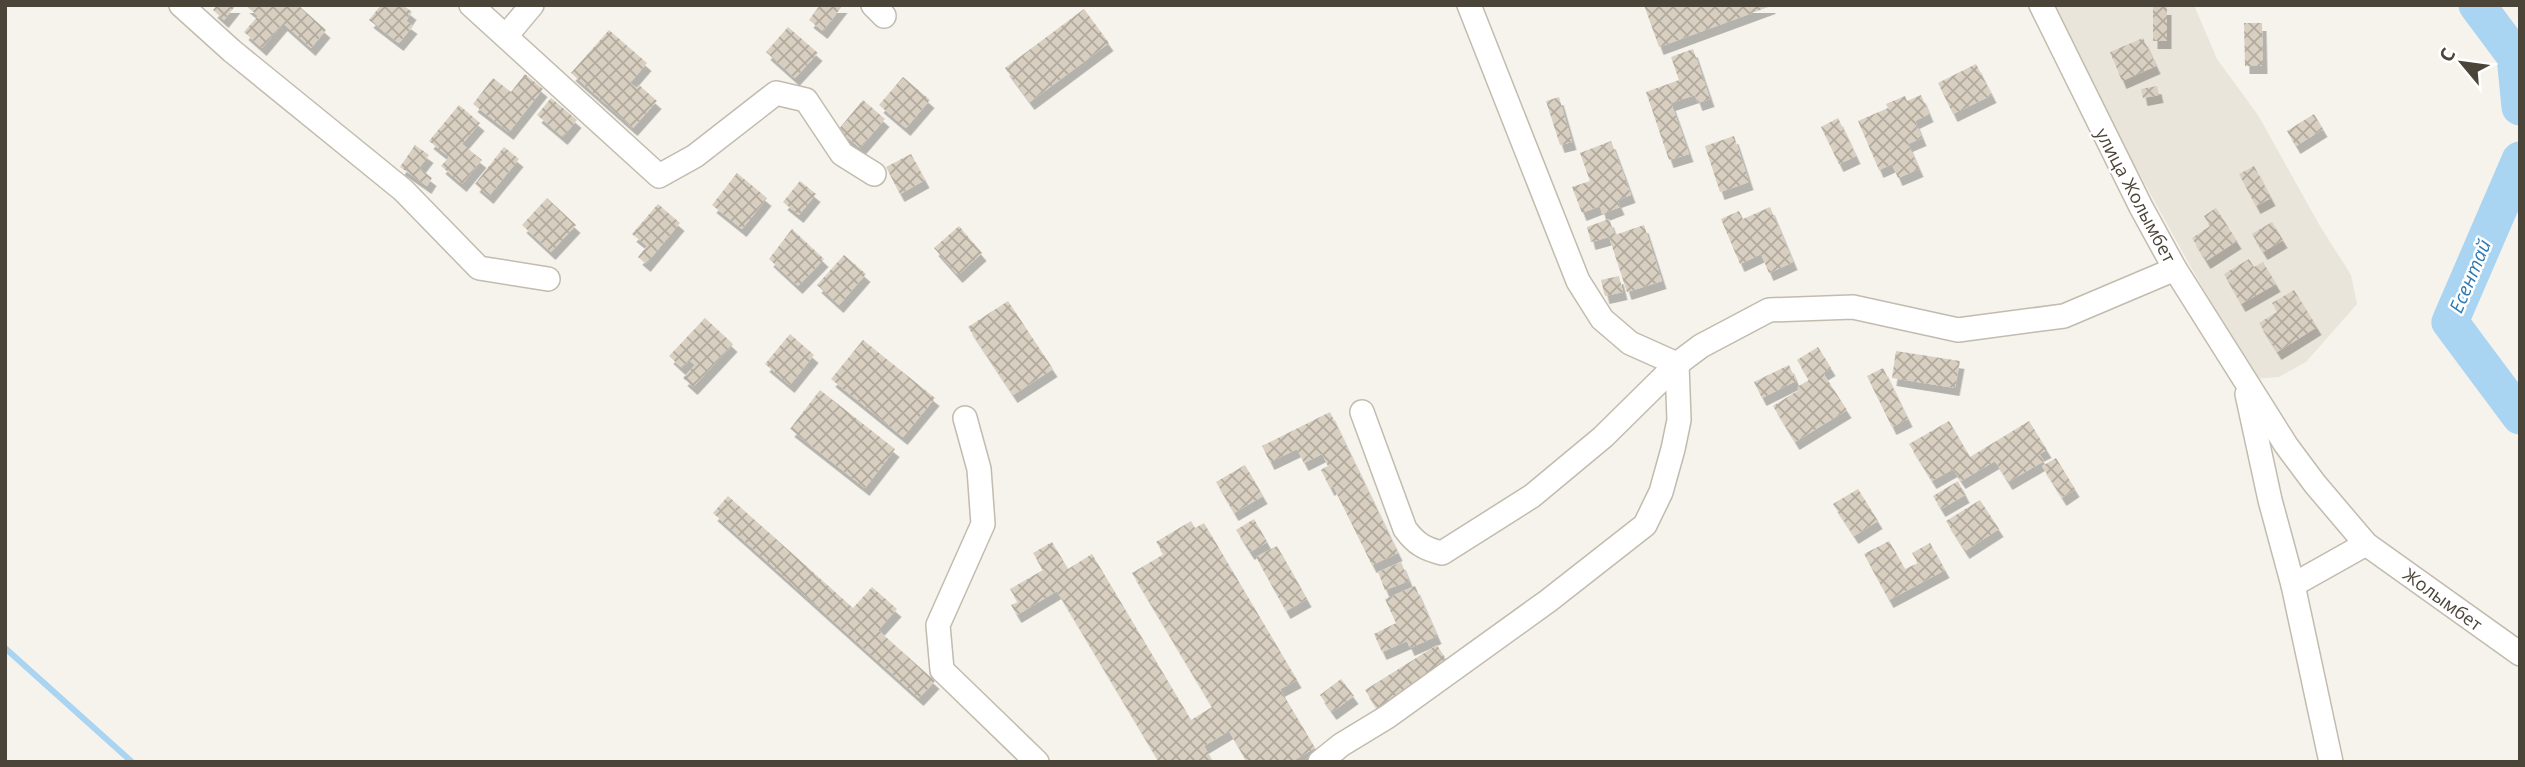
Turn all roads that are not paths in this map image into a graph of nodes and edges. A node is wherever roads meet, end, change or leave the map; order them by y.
1 (181, 5) edge
2 (471, 5) edge
3 (531, 5) edge
4 (1469, 5) edge
5 (2041, 5) edge
6 (506, 36) junction
7 (874, 174) dead end
8 (2175, 269) junction
9 (548, 279) dead end
10 (1677, 364) junction
11 (2244, 377) junction
12 (1363, 412) dead end
13 (965, 418) dead end
14 (2366, 544) junction
15 (2293, 585) junction
16 (2520, 654) edge
17 (1037, 762) edge
18 (1320, 762) edge
19 (2331, 762) edge

1 - 9 street
2 - 6 street
3 - 6 street
4 - 10 street
5 - 8 street, улица Жолымбет
6 - 7 street
8 - 10 street
8 - 11 street, улица Жолымбет
10 - 12 street
10 - 18 street
11 - 14 street, улица Жолымбет
11 - 15 street
13 - 17 street
14 - 15 street
14 - 16 street, Жолымбет
15 - 19 street

